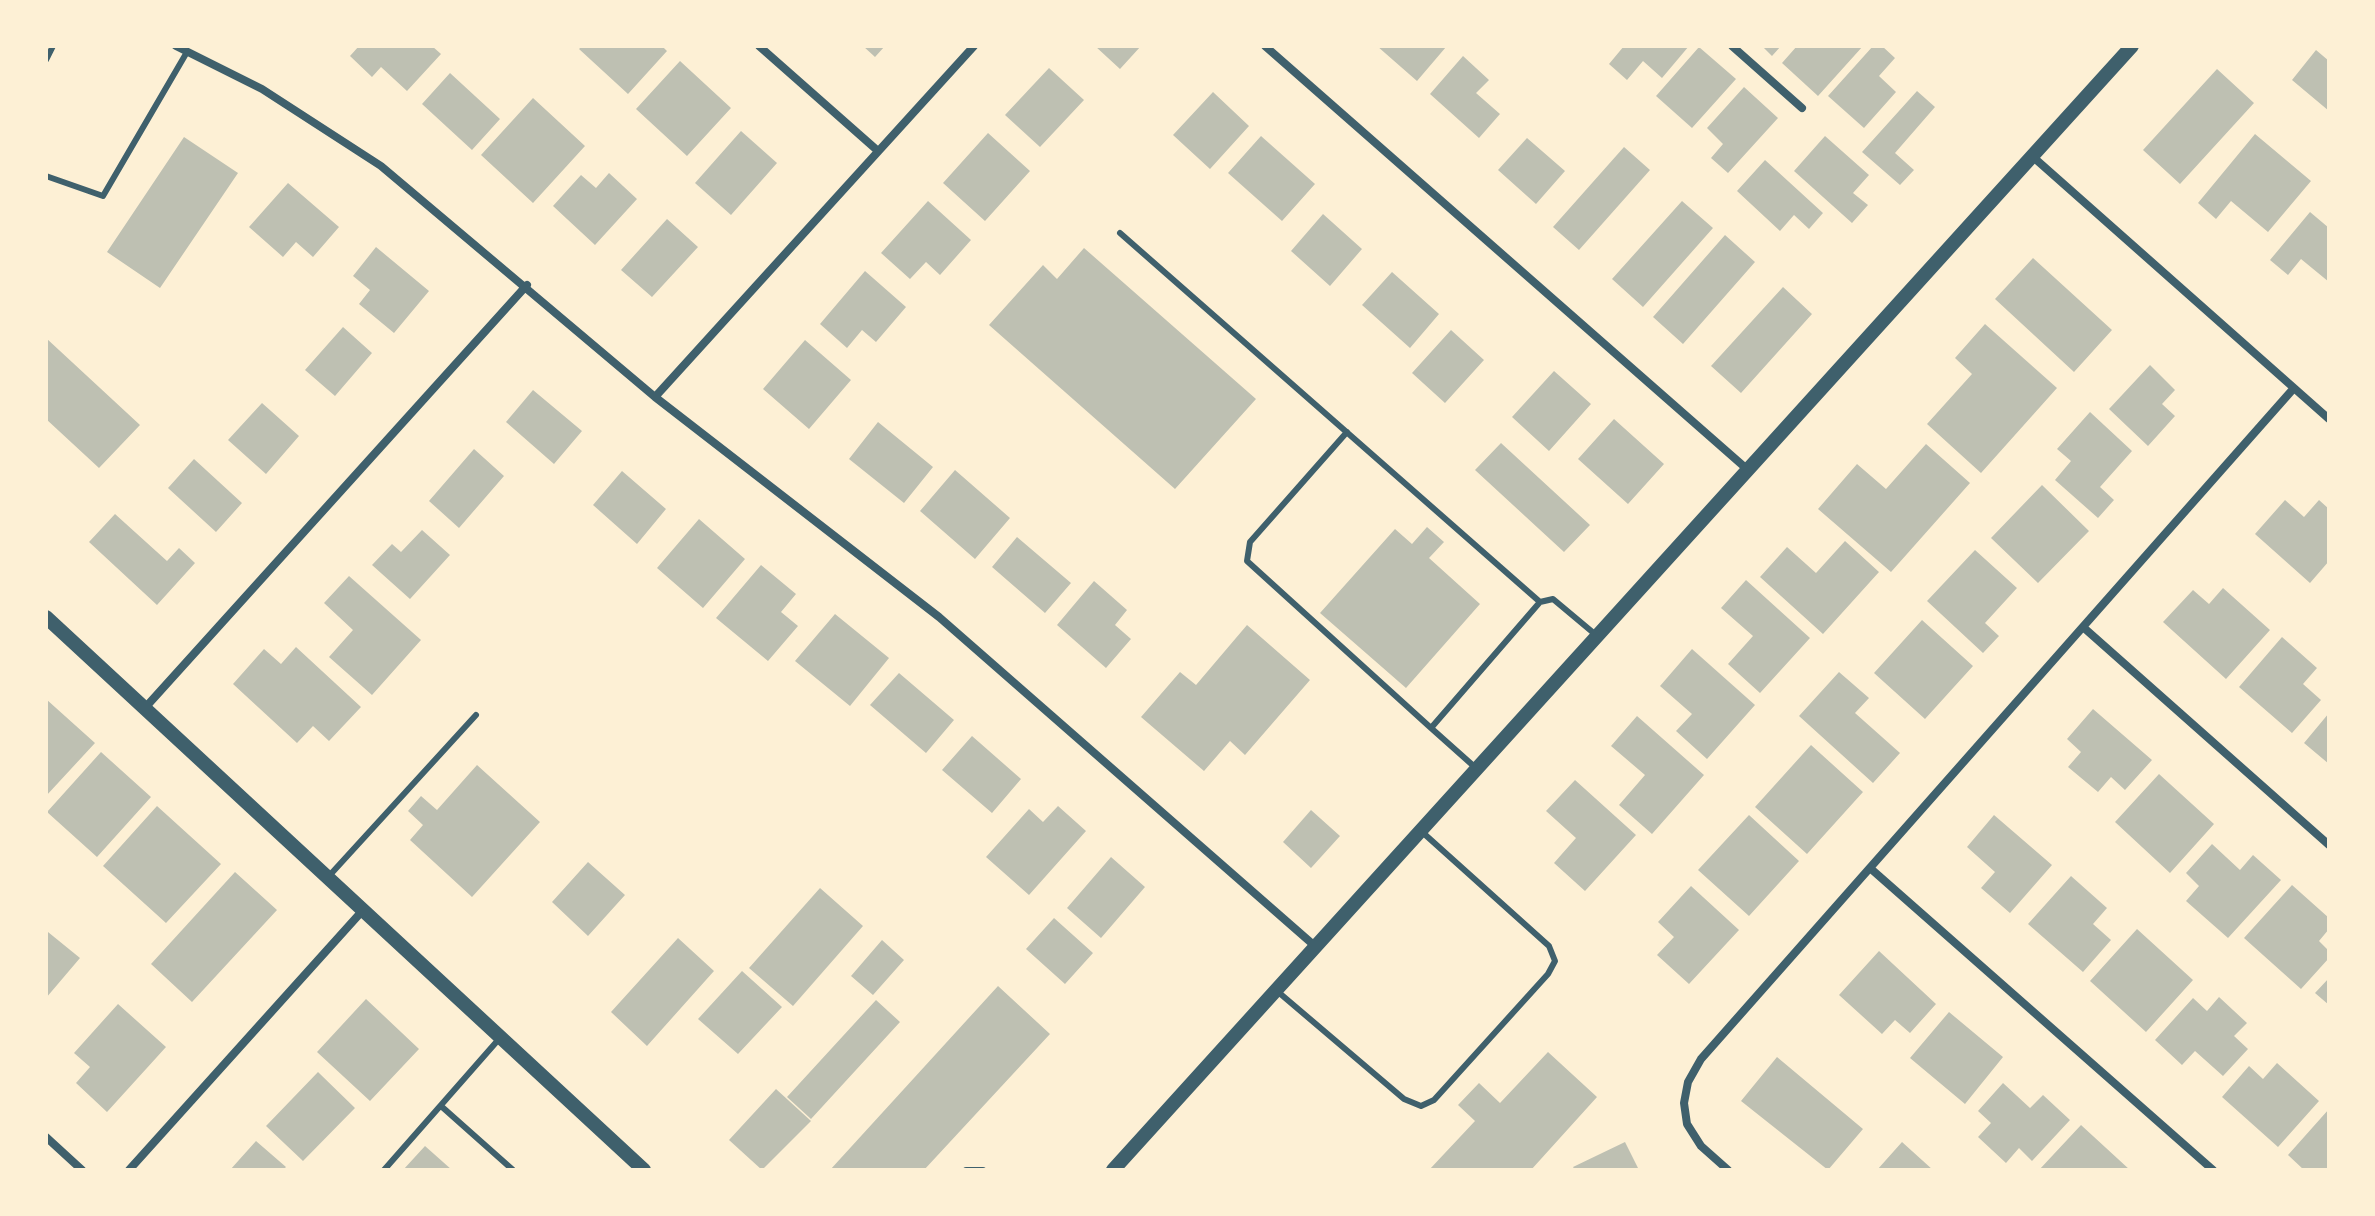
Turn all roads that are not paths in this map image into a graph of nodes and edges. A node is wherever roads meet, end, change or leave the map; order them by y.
1 (53, 46) edge
2 (176, 46) edge
3 (759, 46) edge
4 (974, 46) edge
5 (1265, 46) edge
6 (1732, 46) edge
7 (2132, 46) edge
8 (187, 52) junction
9 (46, 60) edge
10 (1802, 108) dead end
11 (878, 151) junction
12 (2032, 156) junction
13 (46, 176) edge
14 (1120, 233) dead end
15 (527, 285) junction
16 (2294, 388) junction
17 (655, 397) junction
18 (2329, 419) edge
19 (1347, 432) junction
20 (1748, 470) junction
21 (1540, 602) junction
22 (46, 617) edge
23 (2083, 627) junction
24 (1598, 636) junction
25 (144, 709) junction
26 (476, 715) dead end
27 (1431, 728) junction
28 (1477, 769) junction
29 (1421, 831) junction
30 (2329, 845) edge
31 (1870, 868) junction
32 (329, 876) junction
33 (364, 908) junction
34 (1316, 947) junction
35 (1276, 990) junction
36 (501, 1037) junction
37 (441, 1106) junction
38 (46, 1137) edge
39 (82, 1170) edge
40 (129, 1170) edge
41 (384, 1170) edge
42 (513, 1170) edge
43 (644, 1170) edge
44 (966, 1170) edge
45 (983, 1170) edge
46 (1113, 1170) edge
47 (1728, 1170) edge
48 (2213, 1170) edge

1 - 9 lane
2 - 8 street
3 - 11 street
4 - 11 street
5 - 20 street
6 - 10 street
7 - 12 street
8 - 13 lane
8 - 15 street
11 - 17 street
12 - 16 street
12 - 20 street
14 - 19 lane
15 - 17 street
15 - 25 street
16 - 18 street
16 - 23 street
17 - 34 street
19 - 21 lane
19 - 27 lane
20 - 24 street
21 - 24 lane
21 - 27 lane
22 - 25 street
23 - 30 street
23 - 31 street
24 - 28 street
25 - 32 street
26 - 32 lane
27 - 28 lane
28 - 29 street
29 - 34 street
29 - 35 lane
31 - 47 street
31 - 48 street
32 - 33 street
33 - 36 street
33 - 40 street
34 - 35 street
35 - 46 street
36 - 37 lane
36 - 43 street
37 - 41 lane
37 - 42 lane
38 - 39 street
44 - 45 lane

